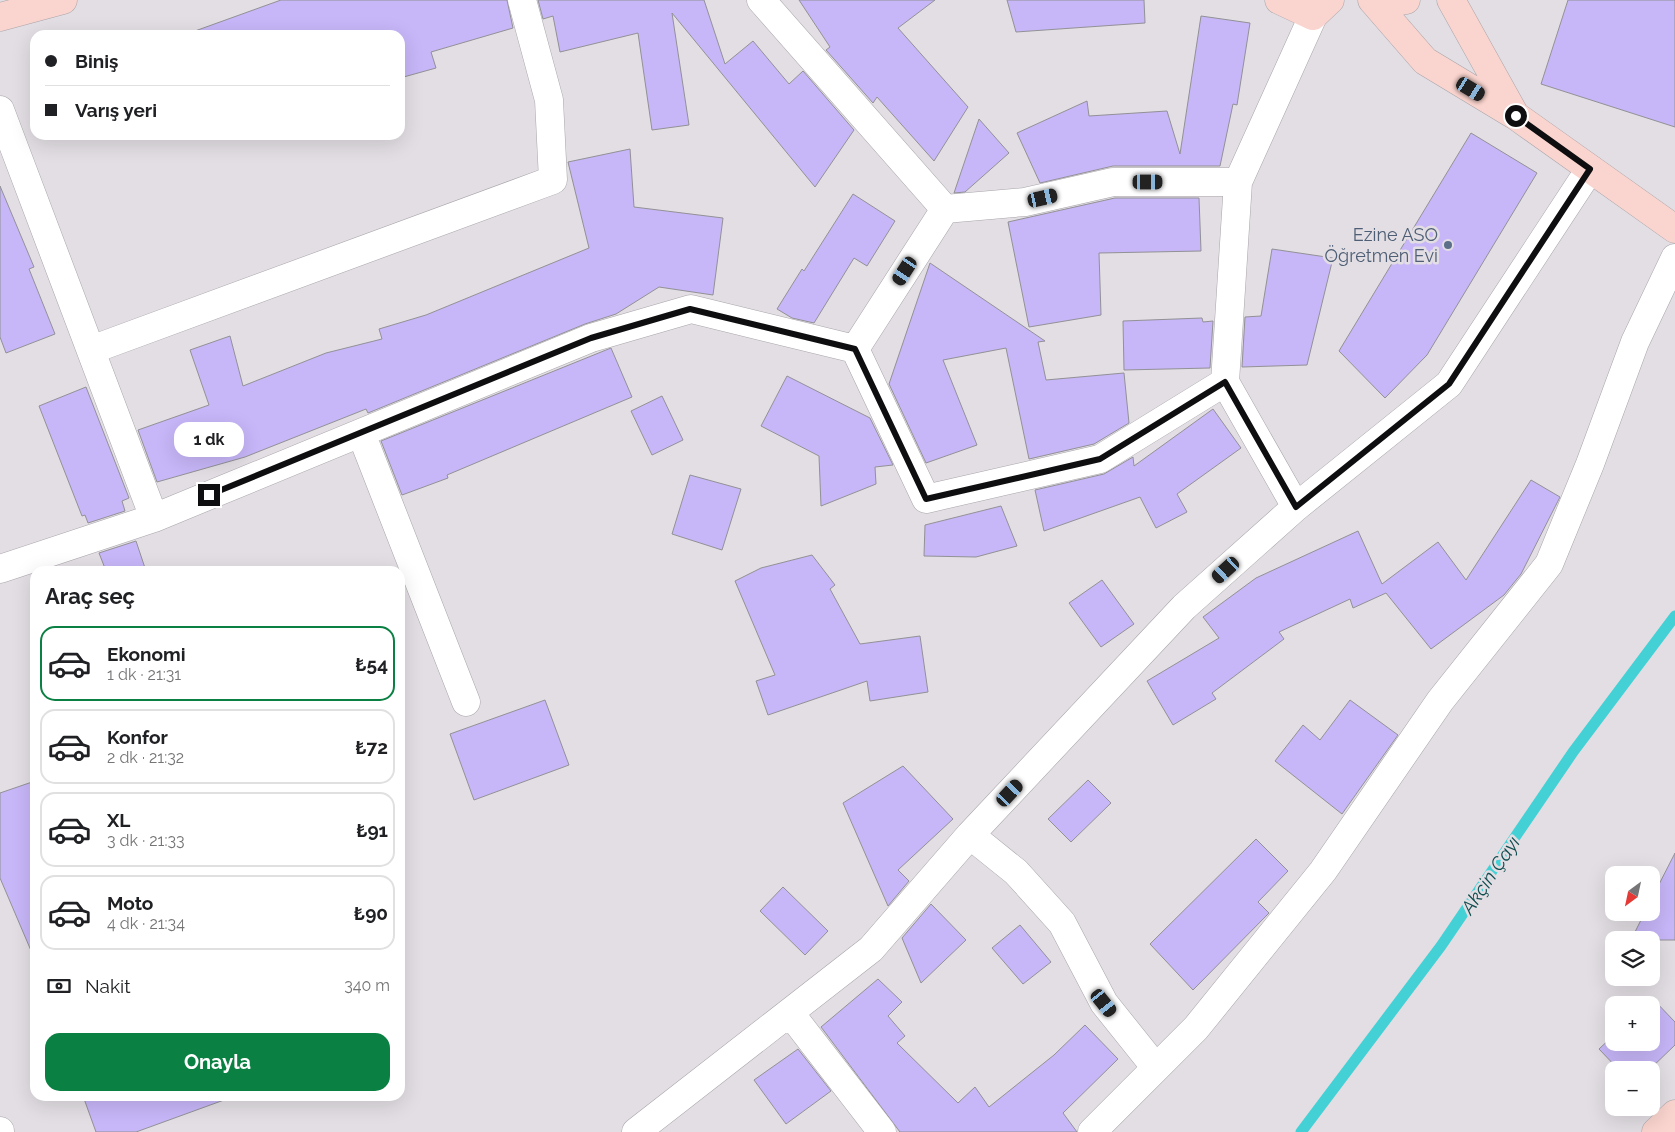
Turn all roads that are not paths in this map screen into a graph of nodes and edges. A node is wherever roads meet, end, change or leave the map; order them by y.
1 (63, 0) edge
2 (522, 0) edge
3 (761, 0) edge
4 (1279, 0) edge
5 (1372, 0) edge
6 (1376, 0) edge
7 (1406, 0) edge
8 (1451, 0) edge
9 (1322, 8) edge
10 (0, 18) edge
11 (0, 110) edge
12 (1516, 116) junction
13 (1590, 169) junction
14 (1238, 182) junction
15 (945, 209) junction
16 (1675, 229) edge
17 (1675, 258) edge
18 (855, 349) junction
19 (90, 350) junction
20 (1225, 382) junction
21 (361, 433) junction
22 (1296, 507) junction
23 (154, 518) junction
24 (0, 569) edge
25 (466, 702) dead end
26 (970, 835) junction
27 (790, 1013) junction
28 (1156, 1068) junction
29 (1675, 1114) edge
30 (636, 1132) edge
31 (882, 1132) edge
32 (1092, 1132) edge
33 (1656, 1132) edge

1 - 10 main road
2 - 19 street
3 - 15 street
4 - 9 main road
5 - 12 main road
6 - 7 main road
8 - 12 main road
9 - 14 street
11 - 19 street
12 - 13 main road
13 - 16 main road
13 - 22 street
14 - 15 street
14 - 20 street
15 - 18 street
17 - 28 street
18 - 20 street
18 - 21 street
19 - 23 street
20 - 22 street
21 - 23 street
21 - 25 street
22 - 26 street
23 - 24 street
26 - 27 street
26 - 28 street
27 - 30 street
27 - 31 street
28 - 32 street
29 - 33 main road

